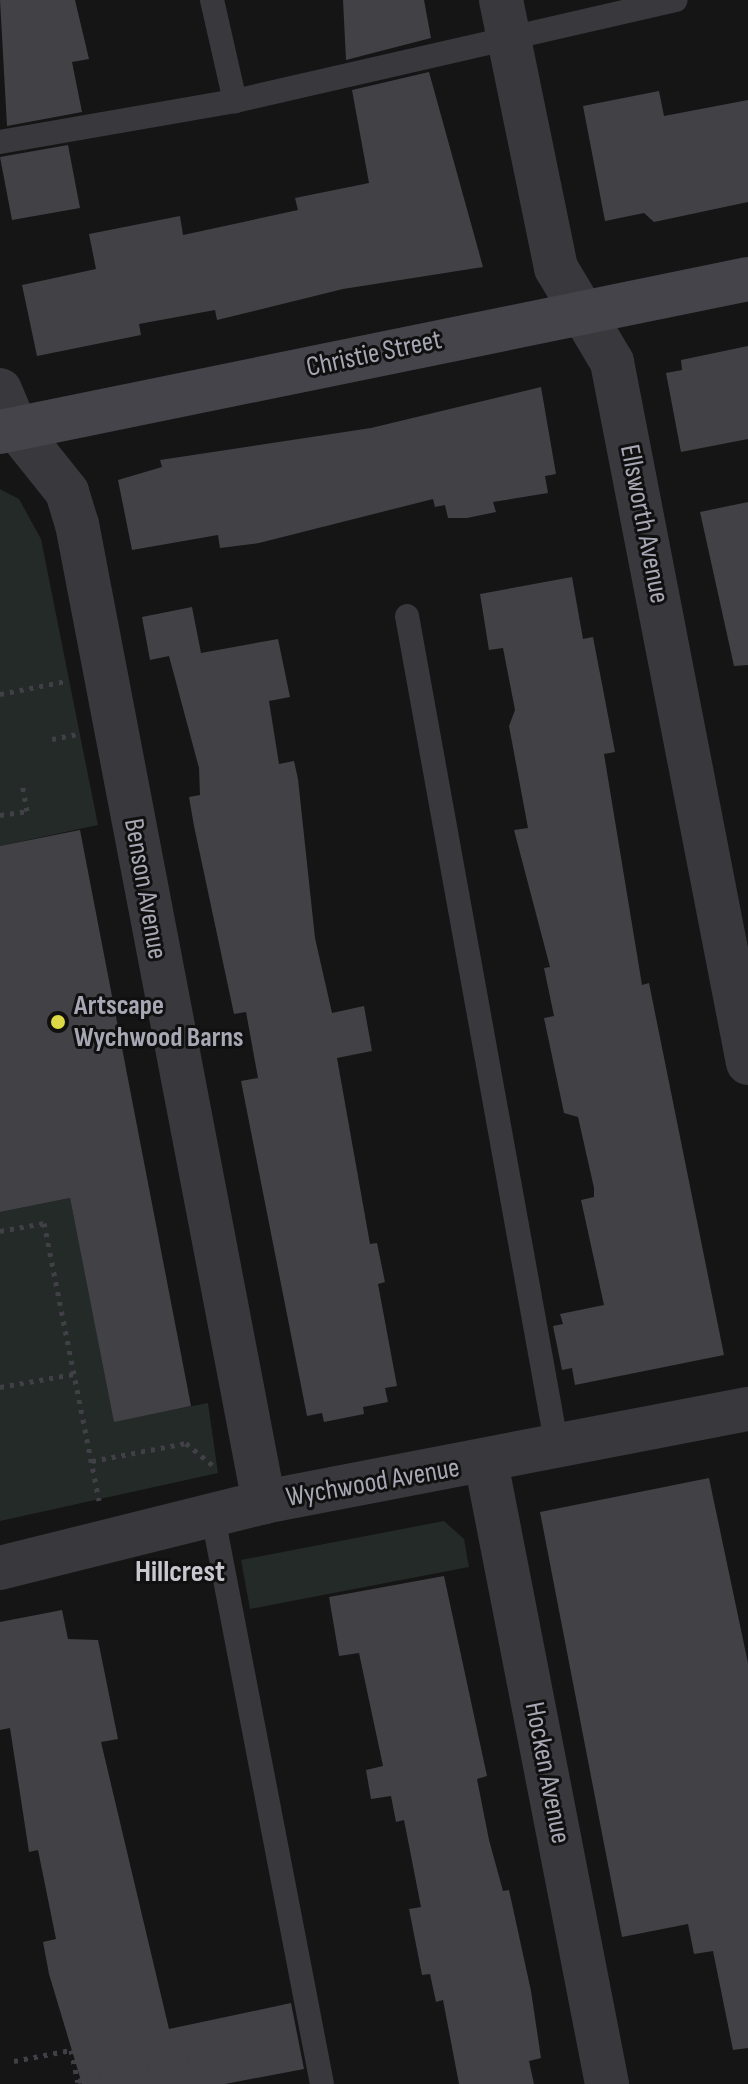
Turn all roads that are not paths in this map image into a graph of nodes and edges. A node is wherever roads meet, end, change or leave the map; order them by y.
1 (212, 0) edge
2 (676, 0) edge
3 (505, 18) edge
4 (235, 101) junction
5 (0, 142) edge
6 (748, 279) edge
7 (583, 310) junction
8 (5, 417) edge
9 (407, 616) dead end
10 (748, 1063) edge
11 (748, 1409) edge
12 (557, 1447) junction
13 (486, 1462) junction
14 (264, 1502) junction
15 (213, 1517) junction
16 (0, 1568) edge
17 (322, 2084) edge
18 (607, 2084) edge

1 - 4 lane
2 - 3 lane
3 - 4 lane
3 - 7 street, Ellsworth Avenue
4 - 5 lane
6 - 7 street, Christie Street
7 - 8 street, Christie Street
7 - 10 street, Ellsworth Avenue
8 - 14 street, Benson Avenue
9 - 12 lane
11 - 12 street, Wychwood Avenue
12 - 13 street, Wychwood Avenue
13 - 14 street, Wychwood Avenue
13 - 18 street, Hocken Avenue
14 - 15 street, Wychwood Avenue
15 - 16 street, Wychwood Avenue
15 - 17 lane

